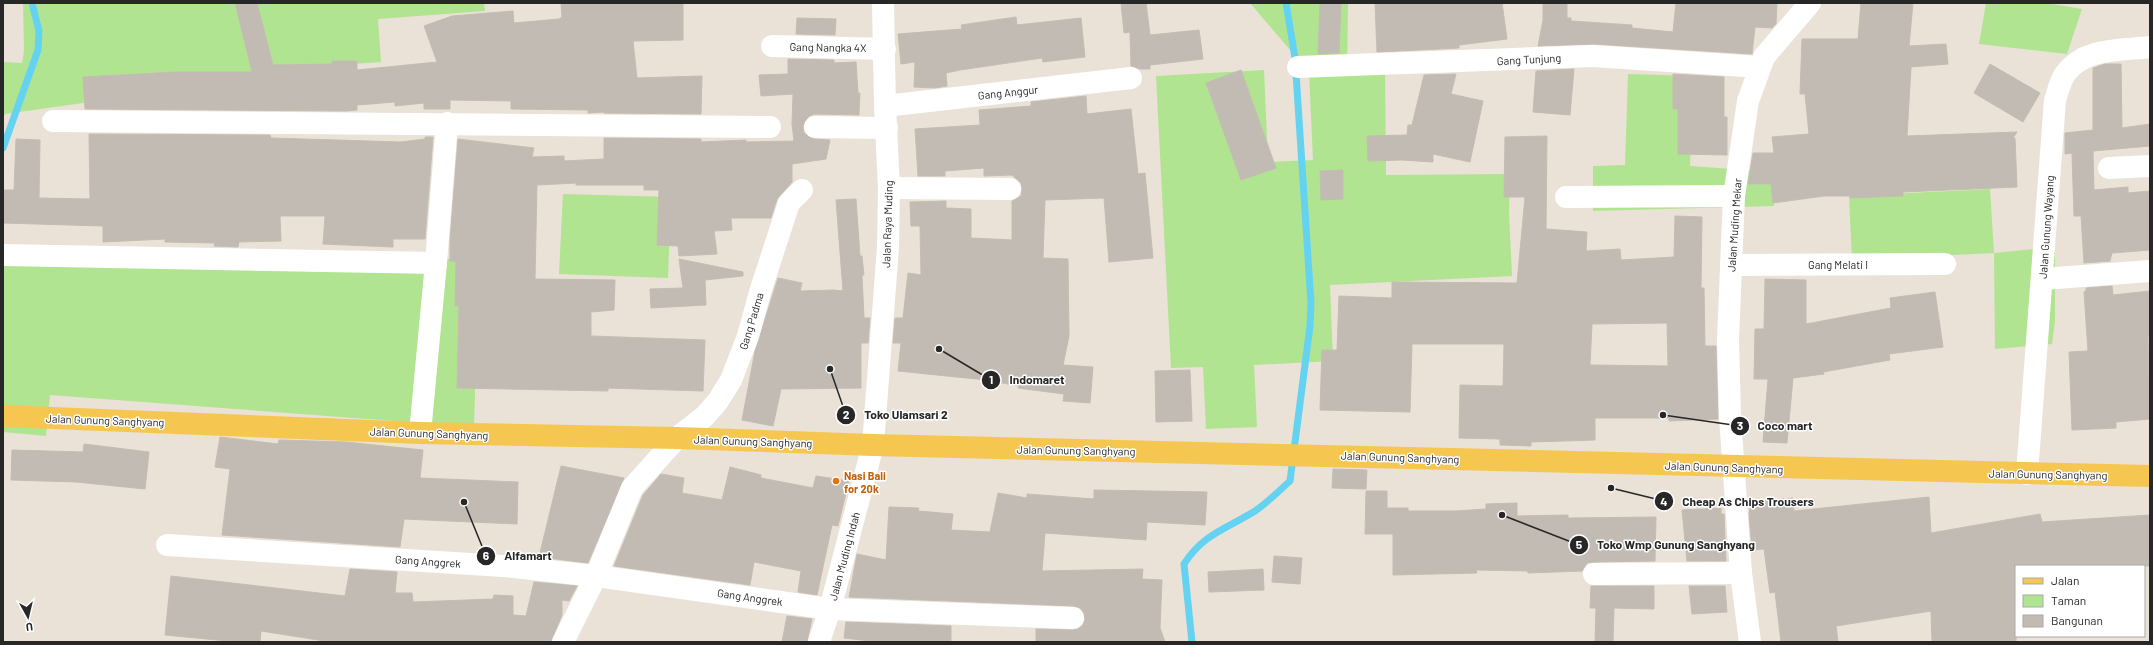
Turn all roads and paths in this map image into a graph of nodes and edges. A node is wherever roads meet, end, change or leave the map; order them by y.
1 (883, 3) edge
2 (1810, 3) edge
3 (772, 46) dead end
4 (2150, 47) edge
5 (885, 49) junction
6 (1298, 67) dead end
7 (1760, 67) junction
8 (1131, 78) dead end
9 (885, 106) junction
10 (52, 121) dead end
11 (447, 123) junction
12 (770, 127) dead end
13 (815, 127) dead end
14 (887, 128) junction
15 (2150, 166) edge
16 (2109, 168) dead end
17 (889, 188) junction
18 (1010, 189) dead end
19 (802, 190) dead end
20 (1734, 196) junction
21 (1566, 197) dead end
22 (3, 255) edge
23 (436, 263) junction
24 (1945, 264) dead end
25 (1731, 265) junction
26 (2150, 271) edge
27 (2043, 279) junction
28 (3, 416) edge
29 (420, 433) junction
30 (677, 438) junction
31 (873, 446) junction
32 (1734, 468) junction
33 (2027, 474) junction
34 (2150, 476) edge
35 (167, 545) dead end
36 (1741, 573) junction
37 (1594, 574) dead end
38 (596, 576) junction
39 (830, 609) junction
40 (1073, 618) dead end
41 (563, 642) edge
42 (819, 642) edge
43 (1750, 642) edge

1 - 5 street, Jalan Raya Muding
2 - 7 street, Jalan Muding Mekar
3 - 5 street, Gang Nangka 4X
4 - 27 street, Jalan Gunung Wayang
5 - 9 street, Jalan Raya Muding
6 - 7 street, Gang Tunjung
7 - 20 street, Jalan Muding Mekar
8 - 9 street, Gang Anggur
9 - 14 street, Jalan Raya Muding
10 - 11 street
11 - 12 street
11 - 23 street
13 - 14 street
14 - 17 street, Jalan Raya Muding
15 - 16 street
17 - 18 street
17 - 31 street, Jalan Raya Muding
19 - 30 street, Gang Padma
20 - 21 street
20 - 25 street, Jalan Muding Mekar
22 - 23 street
23 - 29 street
24 - 25 street, Gang Melati I
25 - 32 street, Jalan Muding Mekar
26 - 27 street
27 - 33 street, Jalan Gunung Wayang
28 - 29 main road, Jalan Gunung Sanghyang
29 - 30 main road, Jalan Gunung Sanghyang
30 - 31 main road, Jalan Gunung Sanghyang
30 - 38 street, Gang Padma
31 - 32 main road, Jalan Gunung Sanghyang
31 - 39 street, Jalan Muding Indah
32 - 33 main road, Jalan Gunung Sanghyang
32 - 36 street, Jalan Muding Mekar
33 - 34 main road, Jalan Gunung Sanghyang
35 - 38 street, Gang Anggrek
36 - 37 street
36 - 43 street, Jalan Muding Mekar
38 - 39 street, Gang Anggrek
38 - 41 street, Gang Padma
39 - 40 street, Gang Anggrek
39 - 42 street, Jalan Muding Indah

